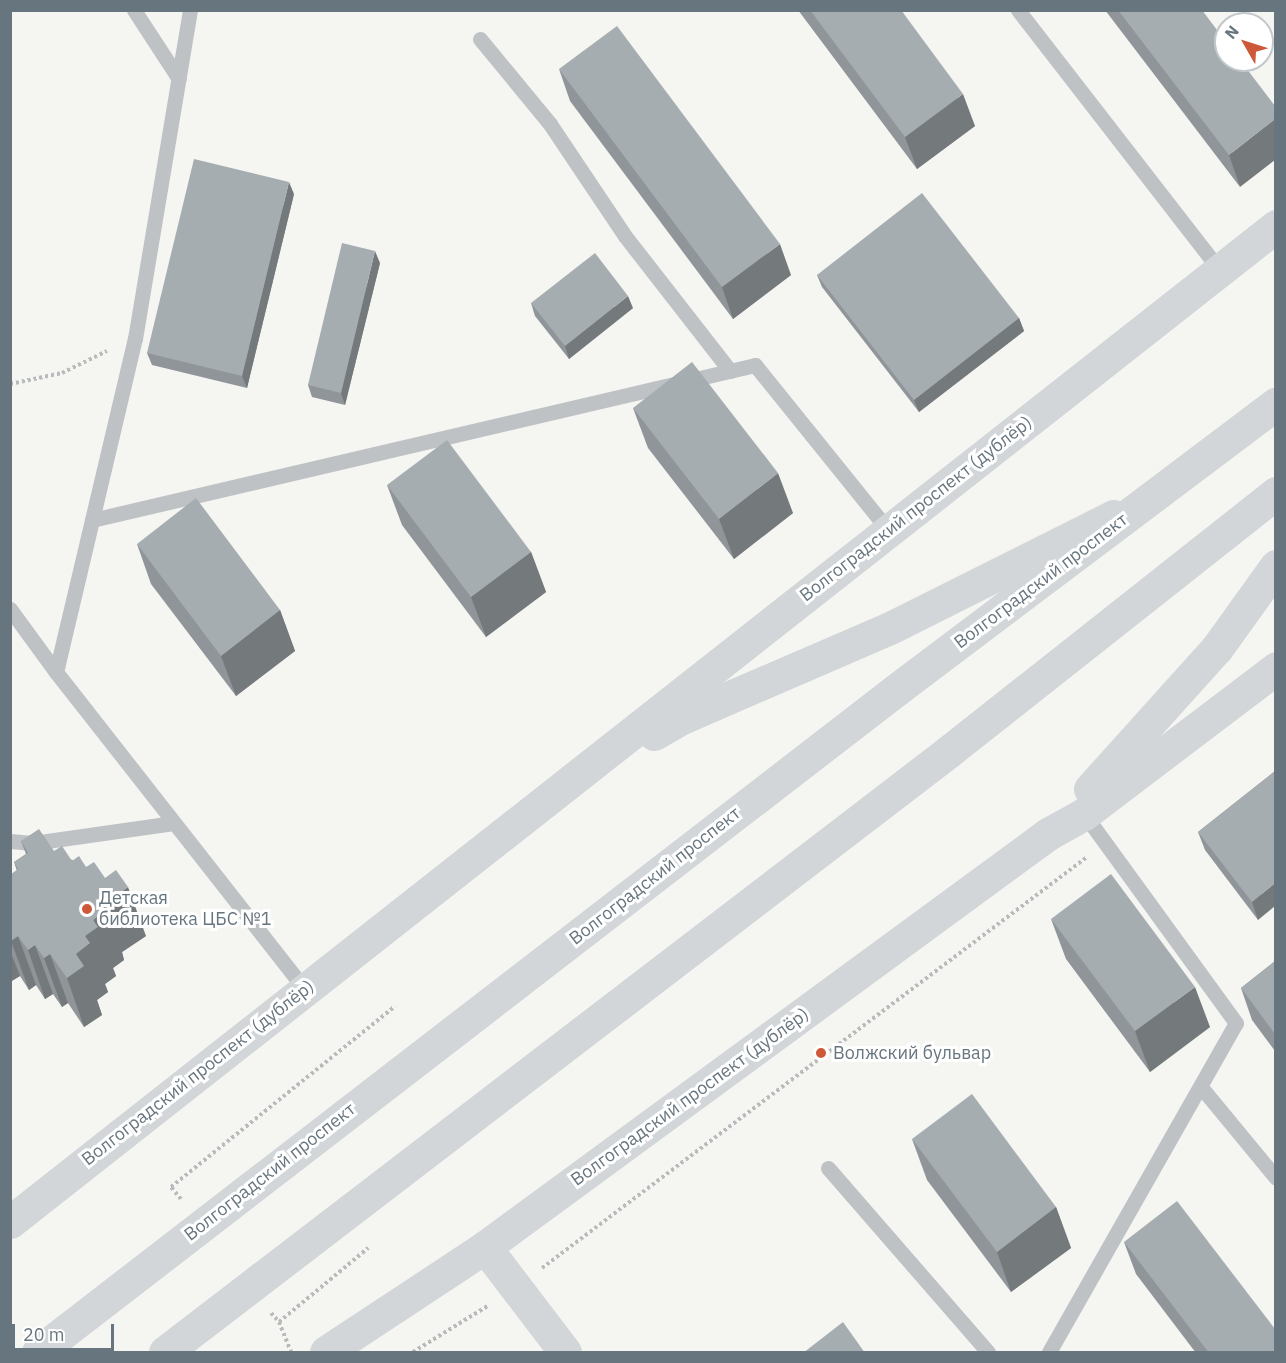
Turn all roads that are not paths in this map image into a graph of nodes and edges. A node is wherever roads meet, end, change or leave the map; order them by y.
1 (134, 10) edge
2 (190, 10) edge
3 (1018, 10) edge
4 (480, 39) dead end
5 (178, 79) junction
6 (1275, 226) edge
7 (1219, 269) junction
8 (730, 371) junction
9 (1275, 404) edge
10 (1275, 493) edge
11 (1158, 494) junction
12 (92, 520) junction
13 (888, 531) junction
14 (1275, 566) edge
15 (10, 609) edge
16 (1275, 668) edge
17 (56, 672) junction
18 (556, 791) junction
19 (1084, 814) junction
20 (174, 823) junction
21 (1048, 834) junction
22 (10, 841) edge
23 (304, 989) junction
24 (1201, 1087) junction
25 (828, 1168) dead end
26 (1275, 1178) edge
27 (10, 1222) edge
28 (485, 1247) junction
29 (38, 1353) edge
30 (165, 1353) edge
31 (327, 1353) edge
32 (565, 1353) edge
33 (988, 1353) edge
34 (1048, 1353) edge

1 - 5 lane
2 - 5 lane
3 - 7 lane
4 - 8 lane
5 - 12 lane
6 - 7 main road, Волгоградский проспект (дублёр)
7 - 13 main road, Волгоградский проспект (дублёр)
8 - 12 lane
8 - 13 lane
9 - 11 main road, Волгоградский проспект
10 - 30 main road
11 - 18 main road, Волгоградский проспект (дублёр)
11 - 29 main road, Волгоградский проспект
12 - 17 lane
13 - 18 main road, Волгоградский проспект (дублёр)
14 - 21 main road, Волгоградский проспект (дублёр)
15 - 17 lane
16 - 19 main road, Волгоградский проспект (дублёр)
17 - 20 lane
18 - 23 main road, Волгоградский проспект (дублёр)
19 - 21 main road, Волгоградский проспект (дублёр)
19 - 24 lane
20 - 22 lane
20 - 23 lane
21 - 28 main road, Волгоградский проспект (дублёр)
23 - 27 main road, Волгоградский проспект (дублёр)
24 - 26 lane
24 - 34 lane
25 - 33 lane
28 - 31 main road, Волгоградский проспект (дублёр)
28 - 32 main road

